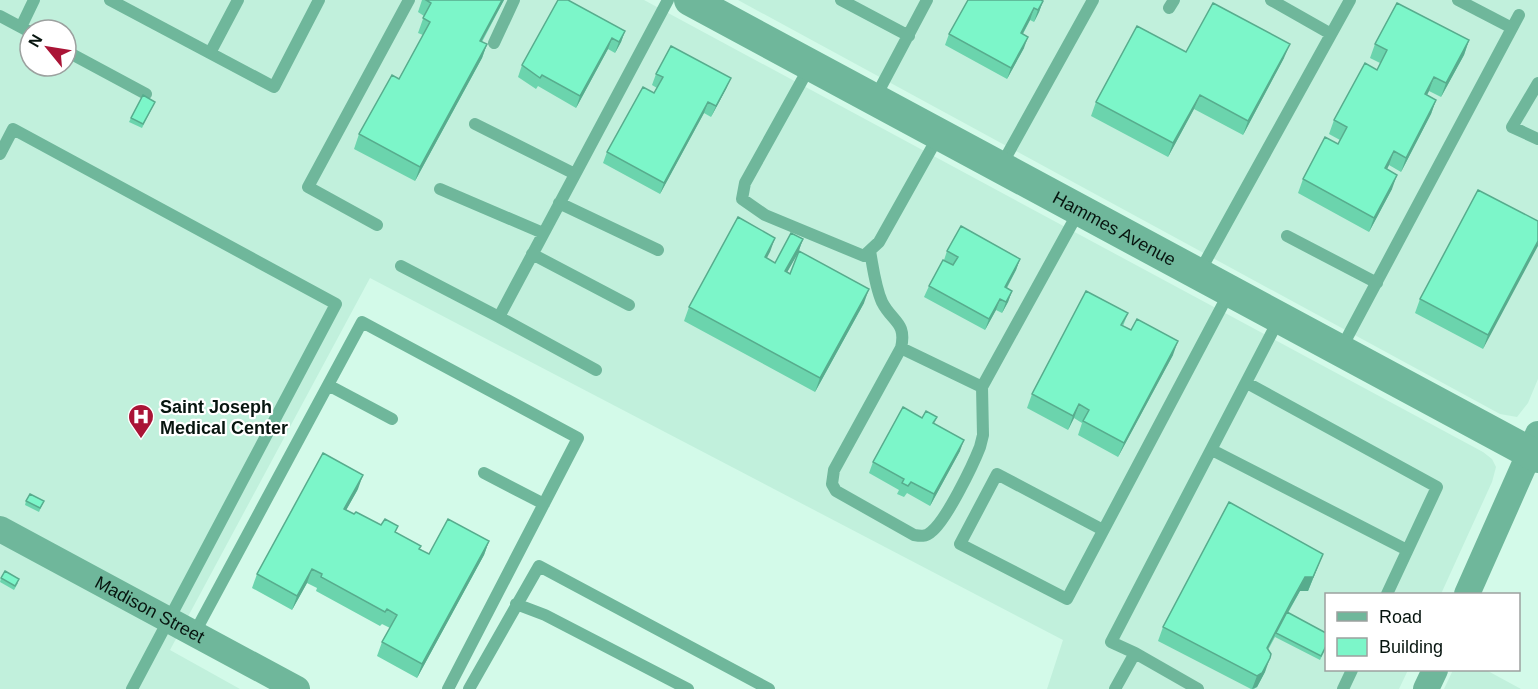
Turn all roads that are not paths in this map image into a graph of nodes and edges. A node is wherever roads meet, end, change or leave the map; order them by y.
1 (34, 0) edge
2 (110, 0) edge
3 (238, 0) edge
4 (319, 0) edge
5 (409, 0) edge
6 (514, 0) edge
7 (668, 0) edge
8 (690, 0) edge
9 (841, 0) edge
10 (927, 0) edge
11 (1094, 0) edge
12 (1271, 0) edge
13 (1350, 0) edge
14 (1458, 0) edge
15 (1519, 15) dead end
16 (0, 16) edge
17 (29, 18) edge
18 (18, 26) edge
19 (1512, 28) junction
20 (1331, 34) junction
21 (909, 36) junction
22 (494, 43) dead end
23 (210, 53) junction
24 (78, 57) edge
25 (811, 65) junction
26 (1538, 83) edge
27 (146, 94) edge
28 (874, 99) junction
29 (475, 124) dead end
30 (939, 134) junction
31 (1538, 139) edge
32 (0, 154) edge
33 (1001, 167) junction
34 (575, 174) junction
35 (440, 189) dead end
36 (560, 203) junction
37 (1079, 210) junction
38 (377, 225) dead end
39 (543, 233) junction
40 (1287, 236) dead end
41 (658, 250) dead end
42 (870, 250) junction
43 (532, 254) junction
44 (401, 266) dead end
45 (1198, 274) junction
46 (1377, 283) junction
47 (1230, 291) junction
48 (629, 305) dead end
49 (499, 317) junction
50 (1280, 318) junction
51 (902, 348) junction
52 (1340, 350) junction
53 (596, 370) dead end
54 (1247, 383) junction
55 (328, 385) junction
56 (982, 387) junction
57 (392, 419) dead end
58 (1535, 448) edge
59 (1212, 450) junction
60 (484, 473) dead end
61 (544, 504) junction
62 (0, 529) edge
63 (1103, 530) junction
64 (1407, 550) junction
65 (1387, 593) edge
66 (1467, 593) edge
67 (516, 604) junction
68 (168, 620) junction
69 (194, 634) junction
70 (1135, 653) junction
71 (1351, 671) edge
72 (747, 684) edge
73 (132, 689) edge
74 (297, 689) edge
75 (448, 689) edge
76 (470, 689) edge
77 (688, 689) edge
78 (769, 689) edge
79 (1115, 689) edge
80 (1198, 689) edge
81 (1342, 689) edge

1 - 17 lane
2 - 23 lane
3 - 23 lane
4 - 23 lane
5 - 38 lane
6 - 22 lane
7 - 34 lane
8 - 25 street, Hammes Avenue
9 - 21 lane
10 - 21 lane
11 - 33 lane
12 - 20 lane
13 - 20 lane
14 - 19 lane
15 - 19 lane
16 - 18 lane
19 - 46 lane
20 - 45 lane
21 - 28 lane
24 - 27 lane
25 - 28 street, Hammes Avenue
25 - 42 lane
26 - 31 lane
28 - 30 street, Hammes Avenue
29 - 34 lane
30 - 33 street, Hammes Avenue
30 - 42 lane
32 - 68 lane
33 - 37 street, Hammes Avenue
34 - 36 lane
35 - 39 lane
36 - 39 lane
36 - 41 lane
37 - 45 street, Hammes Avenue
37 - 56 lane
39 - 43 lane
40 - 46 lane
42 - 51 lane
43 - 48 lane
43 - 49 lane
44 - 49 lane
45 - 47 street, Hammes Avenue
46 - 52 lane
47 - 50 street, Hammes Avenue
47 - 63 lane
49 - 53 lane
50 - 52 street, Hammes Avenue
50 - 54 lane
51 - 56 lane
51 - 56 lane
52 - 58 street, Hammes Avenue
54 - 59 lane
54 - 64 lane
55 - 57 lane
55 - 61 lane
55 - 69 lane
58 - 66 street
59 - 64 lane
59 - 70 lane
60 - 61 lane
61 - 75 lane
62 - 68 street, Madison Street
63 - 63 lane
64 - 65 lane
67 - 72 lane
67 - 76 lane
67 - 77 lane
68 - 69 street, Madison Street
68 - 73 lane
69 - 74 street, Madison Street
70 - 79 lane
70 - 80 lane
71 - 81 lane
72 - 78 lane

